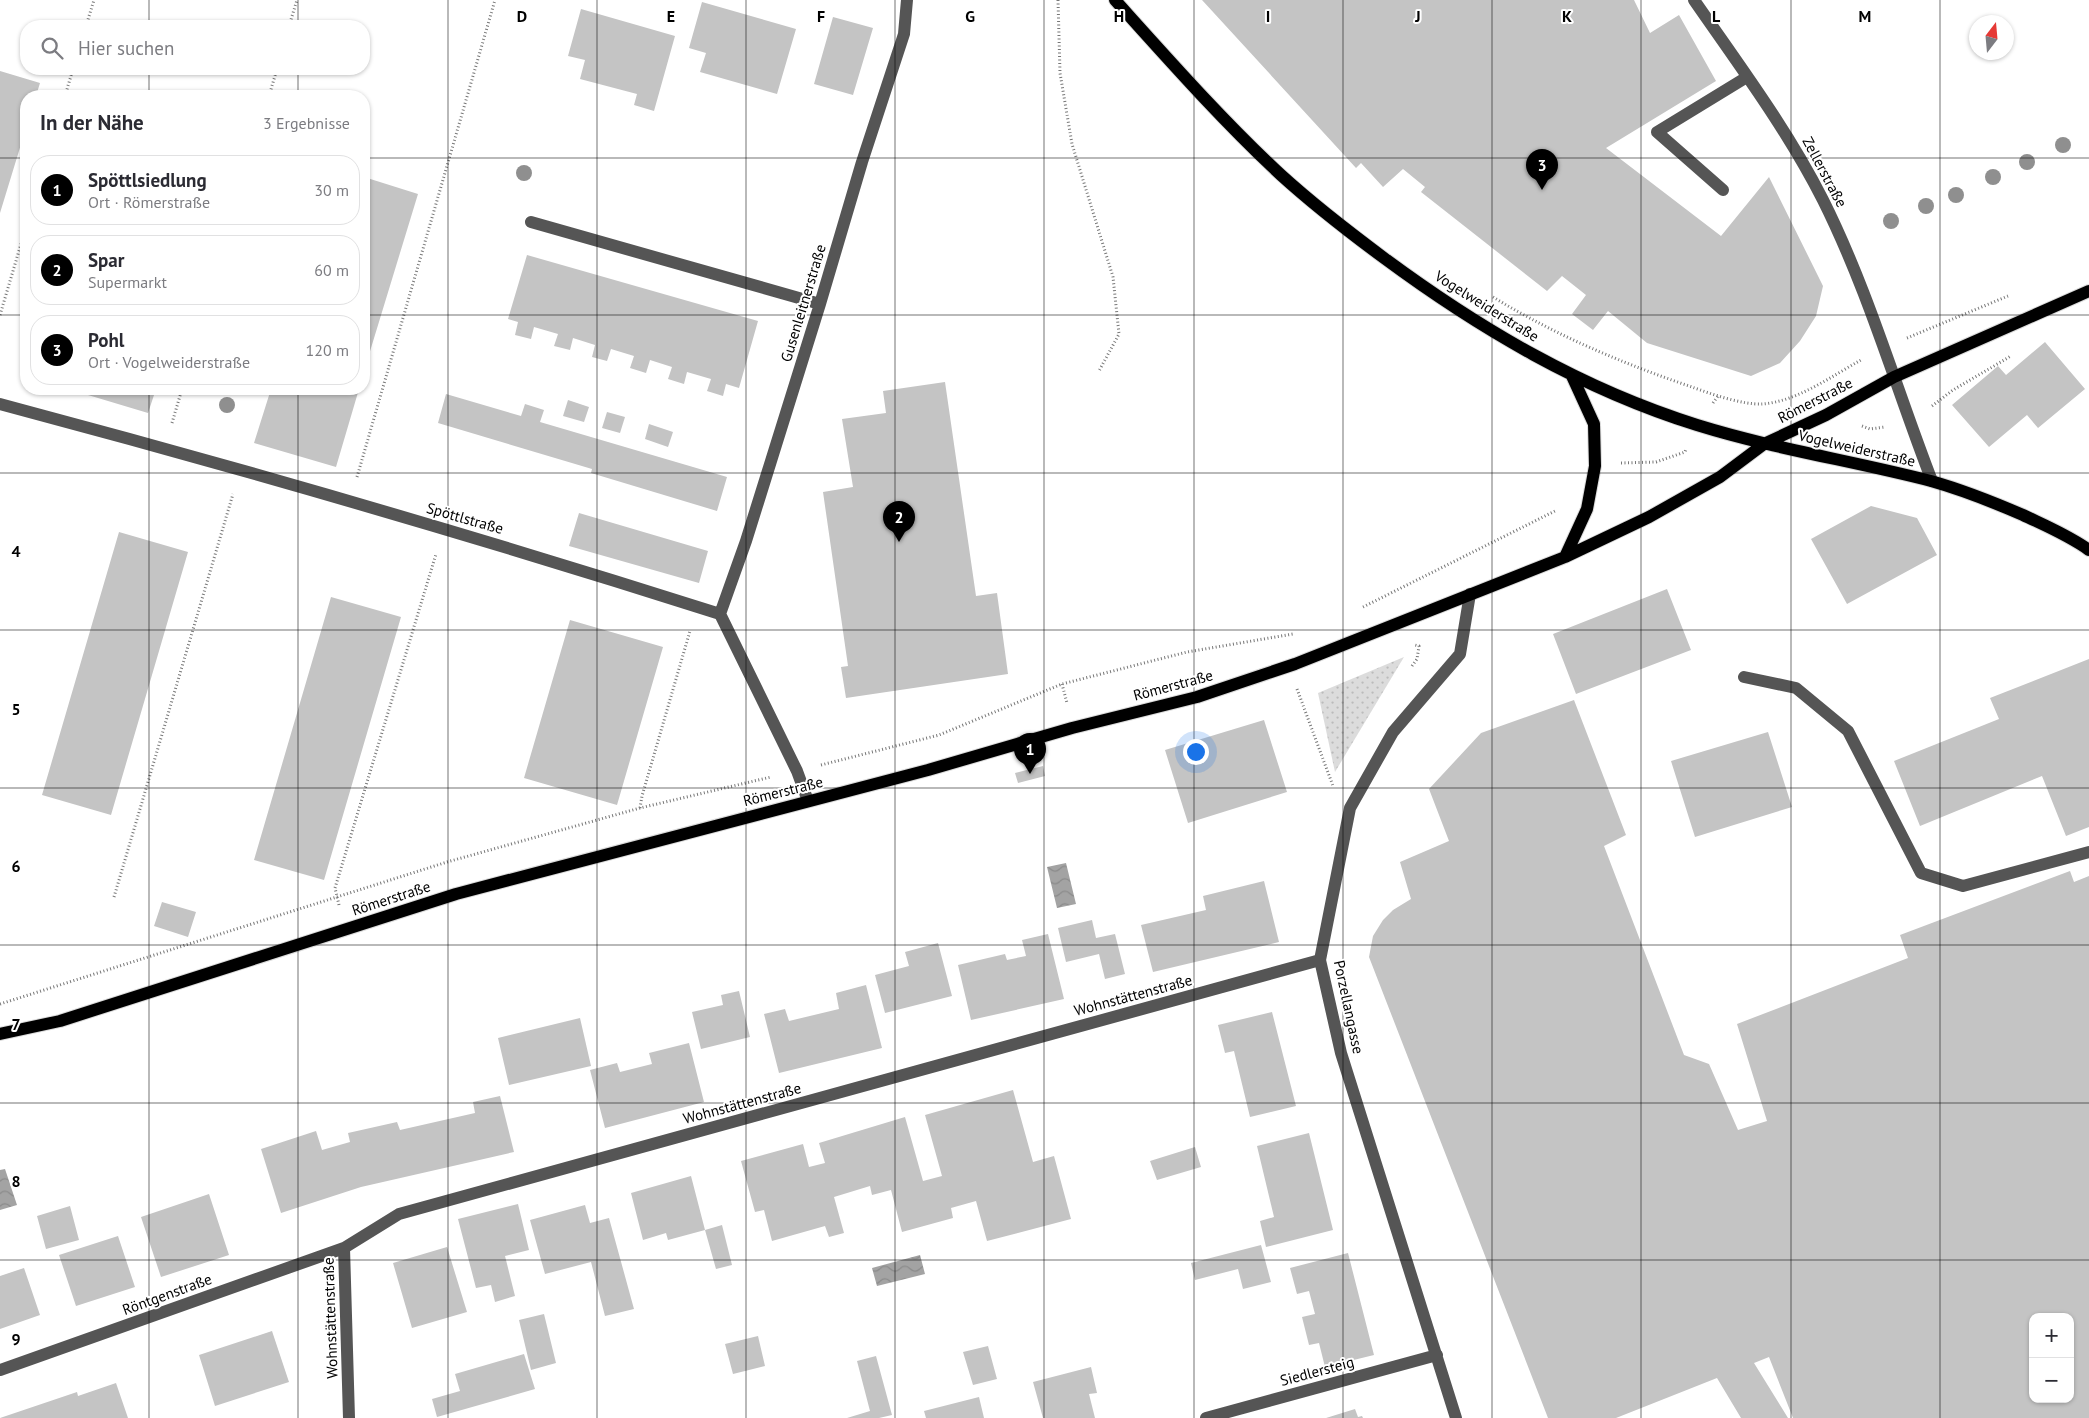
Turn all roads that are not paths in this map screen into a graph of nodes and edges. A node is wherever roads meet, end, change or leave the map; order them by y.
1 (907, 0) edge
2 (1115, 0) edge
3 (1694, 0) edge
4 (1747, 77) junction
5 (1723, 190) dead end
6 (531, 222) dead end
7 (2089, 291) edge
8 (820, 304) junction
9 (1572, 376) junction
10 (1894, 377) junction
11 (0, 404) edge
12 (1764, 444) junction
13 (1932, 481) junction
14 (2089, 550) edge
15 (1565, 557) junction
16 (1470, 594) junction
17 (720, 614) junction
18 (1744, 677) dead end
19 (808, 802) junction
20 (2089, 852) edge
21 (1320, 960) junction
22 (0, 1034) edge
23 (344, 1248) junction
24 (1437, 1355) junction
25 (0, 1370) edge
26 (349, 1418) edge
27 (1206, 1418) edge
28 (1456, 1418) edge

1 - 8 street, Gusenleitnerstraße
2 - 9 main road, Vogelweiderstraße
3 - 4 street, Zellerstraße
4 - 5 street
4 - 10 street, Zellerstraße
6 - 8 street
7 - 10 main road, Römerstraße
8 - 17 street, Gusenleitnerstraße
9 - 12 main road, Vogelweiderstraße
9 - 15 main road
10 - 12 main road, Römerstraße
10 - 13 street, Vogelweiderstraße
11 - 17 street, Spöttlstraße
12 - 13 main road, Vogelweiderstraße
12 - 15 main road, Römerstraße
13 - 14 main road, Vogelweiderstraße
15 - 16 main road, Römerstraße
16 - 19 main road, Römerstraße
16 - 21 street, Porzellangasse
17 - 19 street
18 - 20 street
19 - 22 main road, Römerstraße
21 - 23 street, Wohnstättenstraße
21 - 24 street, Porzellangasse
23 - 25 street, Röntgenstraße
23 - 26 street, Wohnstättenstraße
24 - 27 street, Siedlersteig
24 - 28 street, Porzellangasse

